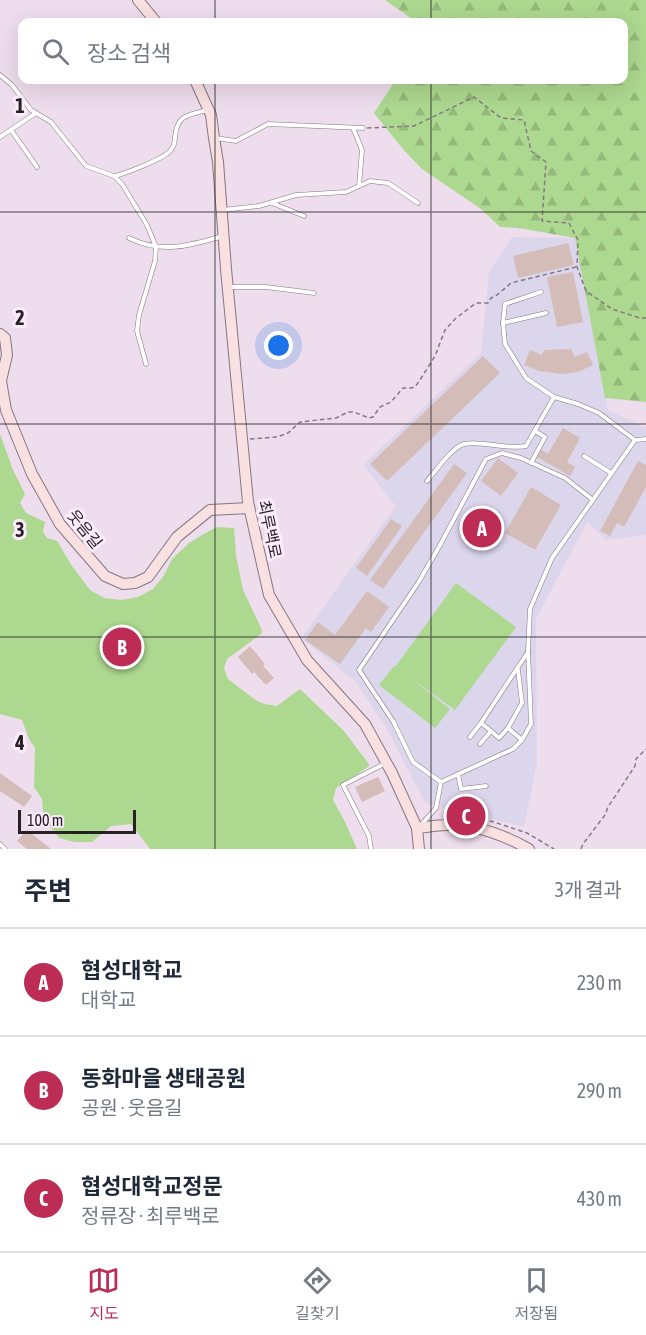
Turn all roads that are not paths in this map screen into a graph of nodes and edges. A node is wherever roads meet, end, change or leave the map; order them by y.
1 (138, 0) edge
2 (153, 18) edge
3 (0, 75) edge
4 (197, 84) edge
5 (209, 110) junction
6 (36, 113) junction
7 (352, 128) junction
8 (363, 128) road end
9 (11, 130) junction
10 (0, 137) edge
11 (214, 138) junction
12 (37, 167) dead end
13 (114, 176) junction
14 (359, 187) junction
15 (272, 202) junction
16 (418, 203) dead end
17 (221, 210) junction
18 (304, 216) dead end
19 (223, 236) junction
20 (129, 238) dead end
21 (156, 247) junction
22 (227, 288) junction
23 (540, 292) dead end
24 (314, 293) dead end
25 (546, 313) dead end
26 (503, 323) junction
27 (0, 334) edge
28 (146, 364) dead end
29 (554, 397) junction
30 (535, 431) junction
31 (646, 439) edge
32 (636, 440) junction
33 (584, 456) dead end
34 (531, 463) junction
35 (611, 474) junction
36 (427, 481) dead end
37 (592, 500) junction
38 (249, 508) junction
39 (528, 651) junction
40 (518, 669) junction
41 (481, 723) junction
42 (507, 728) junction
43 (491, 731) junction
44 (470, 737) dead end
45 (522, 740) junction
46 (480, 744) dead end
47 (387, 762) junction
48 (458, 774) junction
49 (441, 782) junction
50 (486, 786) dead end
51 (417, 828) junction
52 (0, 844) edge
53 (6, 849) edge
54 (371, 849) edge
55 (419, 849) edge
56 (529, 849) edge

1 - 2 street
3 - 6 lane
4 - 5 street, 최루백로
5 - 11 street, 최루백로
5 - 13 lane
6 - 9 lane
6 - 13 lane
7 - 8 lane
7 - 11 lane
7 - 14 lane
9 - 10 lane
9 - 12 lane
11 - 17 street, 최루백로
13 - 21 lane
14 - 15 lane
14 - 16 lane
15 - 17 lane
15 - 18 lane
17 - 19 street, 최루백로
19 - 21 lane
19 - 22 street, 최루백로
20 - 21 lane
21 - 28 lane
22 - 24 lane
22 - 38 street, 최루백로
23 - 26 lane
25 - 26 lane
26 - 29 lane
27 - 38 street, 웃음길
29 - 30 lane
29 - 32 lane
30 - 34 lane
30 - 36 lane
31 - 32 lane
32 - 35 lane
33 - 35 lane
34 - 37 lane
34 - 49 lane
35 - 37 lane
37 - 39 lane
38 - 47 street, 최루백로
39 - 40 lane
39 - 45 lane
40 - 41 lane
40 - 42 lane
41 - 43 lane
41 - 44 lane
42 - 43 lane
42 - 45 lane
43 - 46 lane
45 - 48 lane
47 - 51 street, 최루백로
47 - 54 lane
48 - 49 lane
48 - 50 lane
49 - 51 lane
51 - 55 street, 최루백로
51 - 56 street
52 - 53 lane

